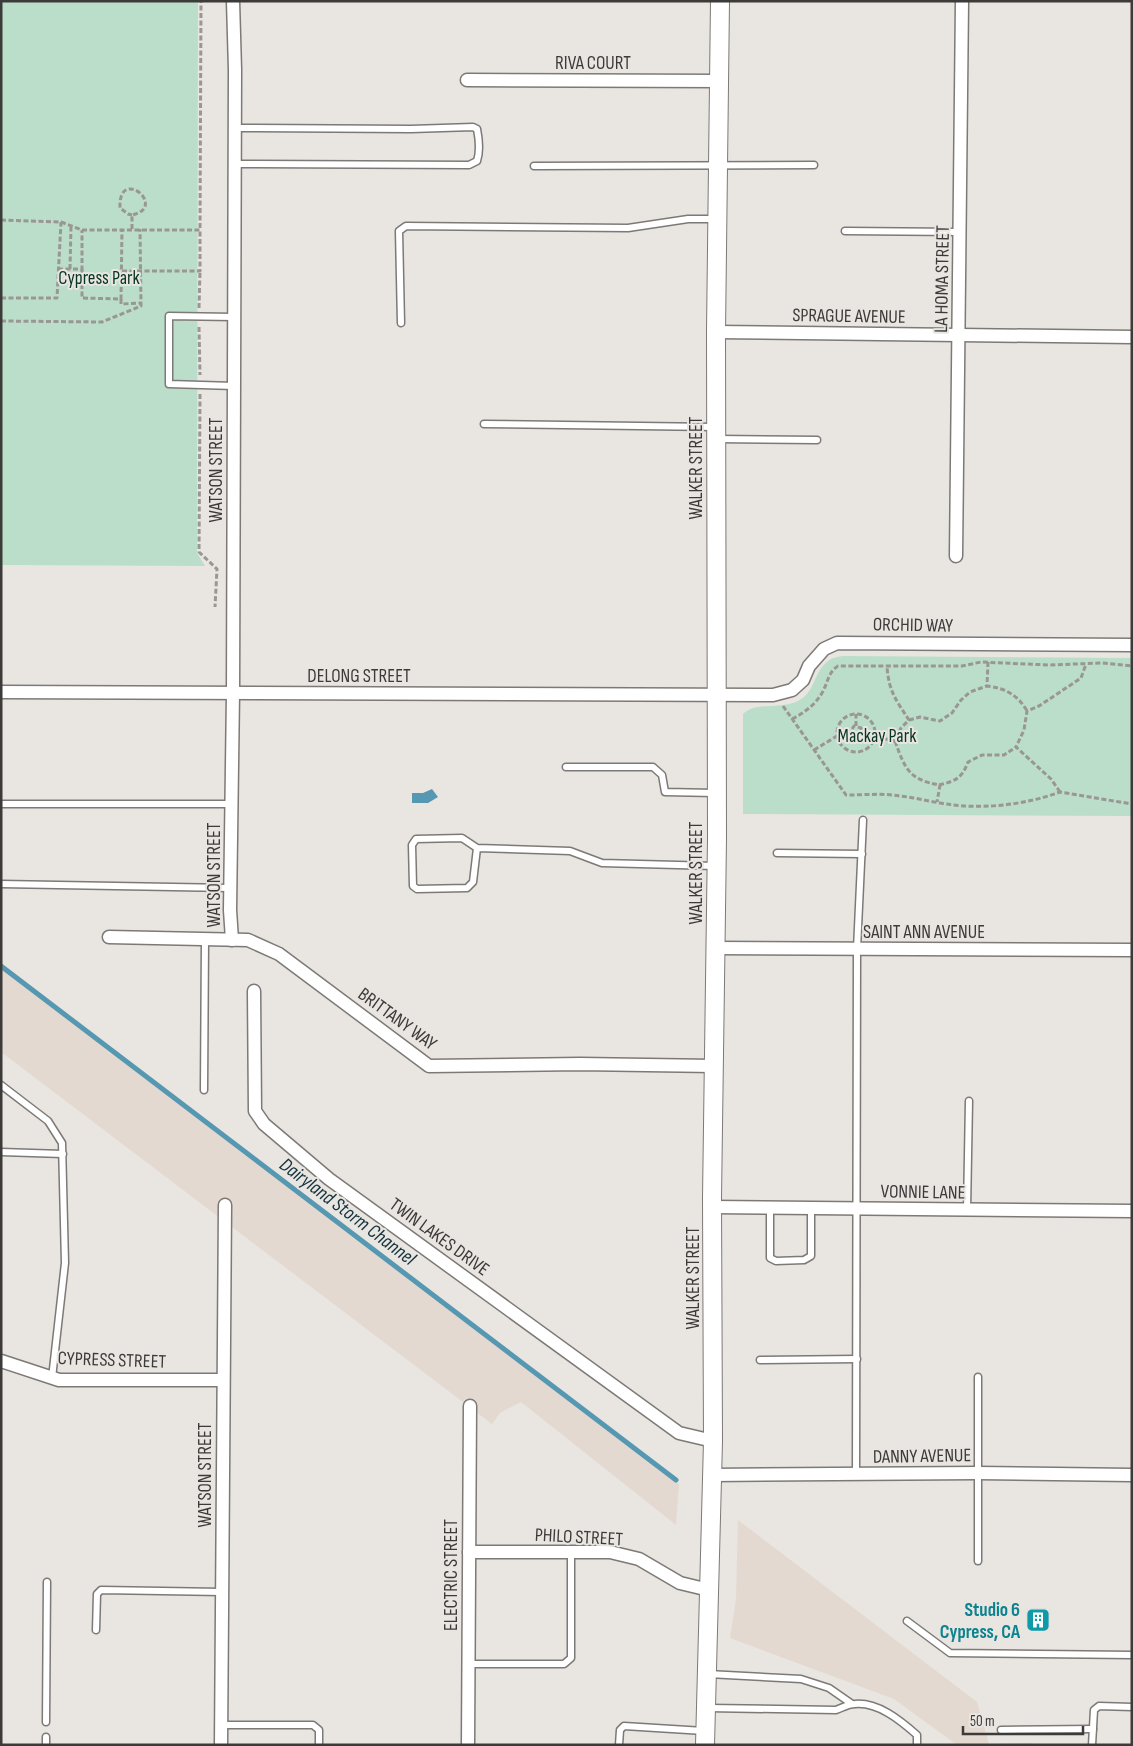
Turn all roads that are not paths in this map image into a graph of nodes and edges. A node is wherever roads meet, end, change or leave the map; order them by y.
1 (233, 1) edge
2 (720, 1) edge
3 (962, 1) edge
4 (467, 80) dead end
5 (720, 80) junction
6 (235, 128) junction
7 (235, 164) junction
8 (719, 165) junction
9 (814, 165) dead end
10 (534, 166) dead end
11 (718, 219) junction
12 (845, 231) dead end
13 (960, 232) junction
14 (234, 317) junction
15 (401, 323) dead end
16 (716, 332) junction
17 (959, 335) junction
18 (1132, 337) edge
19 (234, 386) junction
20 (484, 424) dead end
21 (716, 433) junction
22 (817, 440) dead end
23 (956, 556) dead end
24 (1132, 645) edge
25 (1, 692) edge
26 (233, 693) junction
27 (716, 694) junction
28 (566, 767) dead end
29 (716, 793) junction
30 (1, 804) edge
31 (231, 804) junction
32 (863, 820) dead end
33 (477, 848) junction
34 (777, 853) dead end
35 (862, 854) junction
36 (716, 866) junction
37 (1, 884) edge
38 (230, 888) junction
39 (108, 937) dead end
40 (205, 939) junction
41 (232, 940) junction
42 (715, 948) junction
43 (857, 949) junction
44 (1132, 950) edge
45 (254, 991) dead end
46 (714, 1066) junction
47 (1, 1085) edge
48 (204, 1090) dead end
49 (969, 1101) dead end
50 (1, 1152) edge
51 (62, 1154) junction
52 (225, 1205) dead end
53 (713, 1207) junction
54 (770, 1208) junction
55 (811, 1208) junction
56 (857, 1209) junction
57 (967, 1210) junction
58 (1132, 1211) edge
59 (857, 1359) junction
60 (760, 1360) dead end
61 (1, 1361) edge
62 (978, 1377) dead end
63 (52, 1378) junction
64 (223, 1380) junction
65 (470, 1406) dead end
66 (712, 1440) junction
67 (978, 1473) junction
68 (856, 1474) junction
69 (712, 1475) junction
70 (1132, 1475) edge
71 (469, 1552) junction
72 (571, 1552) junction
73 (978, 1561) dead end
74 (48, 1582) dead end
75 (709, 1590) junction
76 (222, 1592) junction
77 (907, 1621) dead end
78 (96, 1630) dead end
79 (1132, 1655) edge
80 (468, 1664) junction
81 (708, 1674) junction
82 (852, 1704) junction
83 (1132, 1707) edge
84 (706, 1708) junction
85 (46, 1722) dead end
86 (221, 1725) junction
87 (1093, 1729) junction
88 (1000, 1730) dead end
89 (46, 1737) dead end
90 (706, 1738) edge
91 (46, 1745) edge
92 (221, 1745) edge
93 (319, 1745) edge
94 (468, 1745) edge
95 (619, 1745) edge
96 (917, 1745) edge
97 (1092, 1745) edge

1 - 6 street, WATSON STREET
2 - 5 main road, WALKER STREET
3 - 13 street, LA HOMA STREET
4 - 5 street, RIVA COURT
5 - 8 main road, WALKER STREET
6 - 7 street, WATSON STREET
6 - 7 lane
7 - 14 street, WATSON STREET
8 - 9 lane
8 - 10 lane
8 - 11 main road, WALKER STREET
11 - 15 lane
11 - 16 main road, WALKER STREET
12 - 13 lane
13 - 17 street, LA HOMA STREET
14 - 19 street, WATSON STREET
14 - 19 lane
16 - 17 street, SPRAGUE AVENUE
16 - 21 main road, WALKER STREET
17 - 18 street, SPRAGUE AVENUE
17 - 23 street, LA HOMA STREET
19 - 26 street, WATSON STREET
20 - 21 lane
21 - 22 lane
21 - 27 main road, WALKER STREET
24 - 27 street, ORCHID WAY
25 - 26 street, DELONG STREET
26 - 27 street, DELONG STREET
26 - 31 street, WATSON STREET
27 - 29 main road, WALKER STREET
28 - 29 lane
29 - 36 main road, WALKER STREET
30 - 31 lane
31 - 38 street, WATSON STREET
32 - 35 lane
33 - 33 lane
33 - 36 lane
34 - 35 lane
35 - 43 lane
36 - 42 main road, WALKER STREET
37 - 38 lane
38 - 41 street, WATSON STREET
39 - 40 street, BRITTANY WAY
40 - 41 street, BRITTANY WAY
40 - 48 lane
41 - 46 street, BRITTANY WAY
42 - 43 street, SAINT ANN AVENUE
42 - 46 main road, WALKER STREET
43 - 44 street, SAINT ANN AVENUE
43 - 56 lane
45 - 66 street, TWIN LAKES DRIVE
46 - 53 main road, WALKER STREET
47 - 51 lane
49 - 57 lane
50 - 51 lane
51 - 63 lane
52 - 64 street, WATSON STREET
53 - 54 street, VONNIE LANE
53 - 66 main road, WALKER STREET
54 - 55 street, VONNIE LANE
54 - 55 lane
55 - 56 street, VONNIE LANE
56 - 57 street, VONNIE LANE
56 - 59 lane
57 - 58 street, VONNIE LANE
59 - 60 lane
59 - 68 lane
61 - 63 street, CYPRESS STREET
62 - 67 lane
63 - 64 street, CYPRESS STREET
64 - 76 street, WATSON STREET
65 - 71 street, ELECTRIC STREET
66 - 69 main road, WALKER STREET
67 - 68 street, DANNY AVENUE
67 - 70 street, DANNY AVENUE
67 - 73 lane
68 - 69 street, DANNY AVENUE
69 - 75 main road, WALKER STREET
71 - 72 street, PHILO STREET
71 - 80 street, ELECTRIC STREET
72 - 75 street, PHILO STREET
72 - 80 lane
74 - 85 lane
75 - 81 main road, WALKER STREET
76 - 78 lane
76 - 86 street, WATSON STREET
77 - 79 lane
80 - 94 street, ELECTRIC STREET
81 - 82 lane
81 - 84 main road, WALKER STREET
82 - 84 lane
82 - 96 lane
83 - 87 lane
84 - 90 main road, WALKER STREET
86 - 92 street, WATSON STREET
86 - 93 lane
87 - 88 lane
87 - 97 lane
89 - 91 lane
90 - 95 lane

